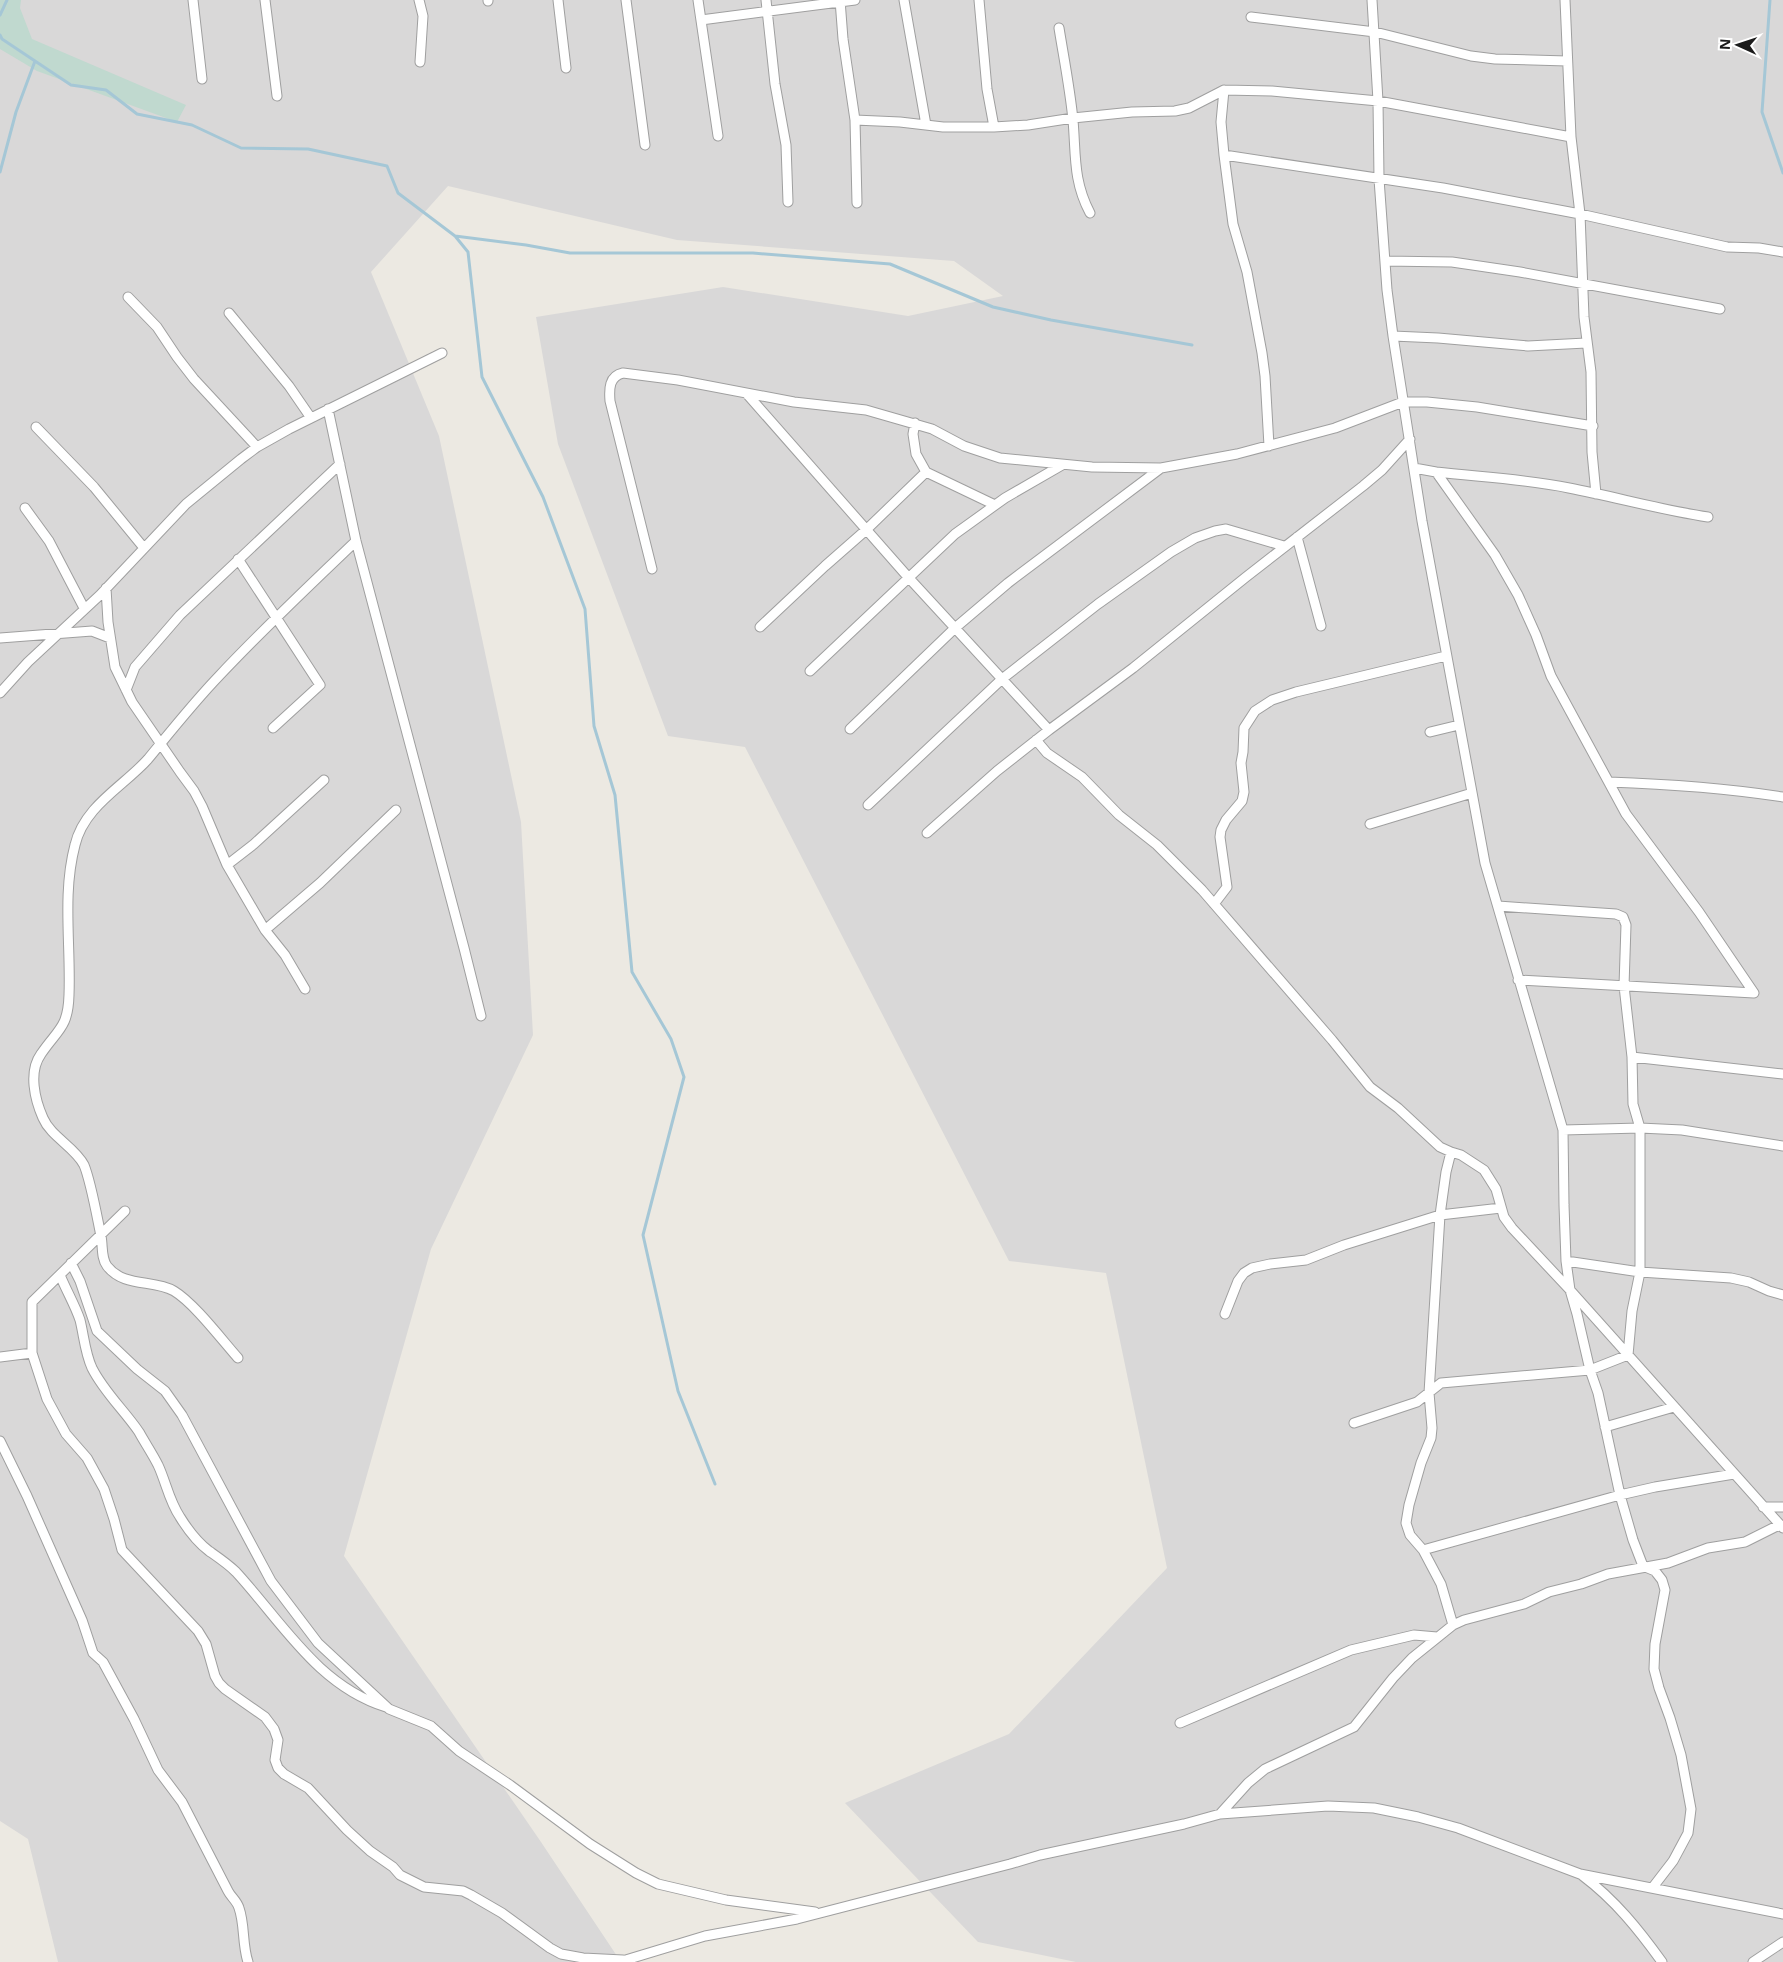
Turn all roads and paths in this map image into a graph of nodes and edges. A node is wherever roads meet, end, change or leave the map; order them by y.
1 (193, 0) edge
2 (265, 0) edge
3 (419, 0) edge
4 (558, 0) edge
5 (626, 0) edge
6 (698, 0) edge
7 (766, 0) edge
8 (855, 0) edge
9 (904, 0) edge
10 (979, 0) edge
11 (1372, 0) edge
12 (1565, 0) edge
13 (840, 1) edge
14 (767, 13) junction
15 (1251, 17) dead end
16 (701, 20) junction
17 (1059, 28) dead end
18 (1374, 32) junction
19 (1568, 61) junction
20 (420, 62) dead end
21 (566, 68) dead end
22 (202, 79) dead end
23 (1224, 90) junction
24 (277, 96) dead end
25 (1378, 101) junction
26 (1072, 118) junction
27 (855, 120) junction
28 (926, 125) junction
29 (994, 127) junction
30 (718, 136) dead end
31 (1571, 136) junction
32 (645, 145) dead end
33 (1224, 155) junction
34 (1380, 178) junction
35 (788, 202) dead end
36 (857, 203) dead end
37 (1090, 213) dead end
38 (1580, 214) junction
39 (1783, 252) edge
40 (1385, 261) junction
41 (1583, 285) junction
42 (128, 297) dead end
43 (1720, 309) dead end
44 (229, 313) dead end
45 (1392, 336) junction
46 (1586, 343) junction
47 (442, 353) dead end
48 (747, 394) junction
49 (1403, 402) junction
50 (328, 409) junction
51 (311, 418) junction
52 (915, 423) junction
53 (1593, 426) junction
54 (36, 428) dead end
55 (1410, 439) junction
56 (1269, 446) junction
57 (257, 447) junction
58 (340, 464) junction
59 (1062, 465) junction
60 (1161, 468) junction
61 (1414, 468) junction
62 (926, 472) junction
63 (1436, 472) junction
64 (1596, 494) junction
65 (995, 505) junction
66 (25, 508) dead end
67 (1708, 517) dead end
68 (866, 530) junction
69 (1297, 537) junction
70 (356, 541) junction
71 (1284, 546) junction
72 (144, 548) junction
73 (238, 559) junction
74 (652, 569) dead end
75 (908, 577) junction
76 (106, 588) junction
77 (84, 608) junction
78 (275, 618) junction
79 (1321, 626) dead end
80 (760, 627) dead end
81 (955, 628) junction
82 (56, 635) junction
83 (0, 638) edge
84 (110, 638) junction
85 (1446, 656) junction
86 (810, 671) dead end
87 (1002, 679) junction
88 (126, 690) junction
89 (0, 692) edge
90 (1459, 725) junction
91 (273, 728) dead end
92 (850, 728) dead end
93 (1049, 730) junction
94 (1430, 732) dead end
95 (1036, 740) junction
96 (160, 742) junction
97 (324, 780) dead end
98 (1609, 782) junction
99 (1472, 793) junction
100 (1783, 797) edge
101 (868, 805) dead end
102 (396, 810) dead end
103 (1370, 824) dead end
104 (927, 833) dead end
105 (227, 865) junction
106 (1214, 904) junction
107 (1498, 906) junction
108 (265, 930) junction
109 (1518, 980) junction
110 (1624, 986) junction
111 (305, 989) dead end
112 (480, 1016) dead end
113 (1632, 1057) junction
114 (1783, 1074) edge
115 (1640, 1128) junction
116 (1563, 1130) junction
117 (1783, 1146) edge
118 (1451, 1152) junction
119 (1501, 1208) junction
120 (125, 1211) dead end
121 (1440, 1215) junction
122 (101, 1235) junction
123 (1566, 1261) junction
124 (71, 1263) junction
125 (1640, 1272) junction
126 (60, 1275) junction
127 (1570, 1290) junction
128 (1783, 1295) edge
129 (1225, 1314) dead end
130 (32, 1353) junction
131 (1628, 1355) junction
132 (0, 1357) edge
133 (238, 1358) dead end
134 (1590, 1370) junction
135 (1429, 1393) junction
136 (1674, 1407) junction
137 (1354, 1423) dead end
138 (1605, 1427) junction
139 (0, 1441) edge
140 (1734, 1474) junction
141 (1620, 1495) junction
142 (1763, 1507) junction
143 (1783, 1507) edge
144 (1781, 1527) edge
145 (1423, 1550) junction
146 (1643, 1566) junction
147 (1452, 1626) junction
148 (1438, 1637) junction
149 (386, 1707) junction
150 (1180, 1723) dead end
151 (1220, 1814) junction
152 (1580, 1874) junction
153 (1653, 1887) junction
154 (820, 1913) junction
155 (1783, 1914) edge
156 (1783, 1942) edge
157 (621, 1961) edge
158 (248, 1962) edge
159 (1662, 1962) edge
160 (1753, 1962) edge

1 - 22 street
2 - 24 street
3 - 20 street
4 - 21 street
5 - 32 street
6 - 16 street
7 - 14 street
8 - 13 street
9 - 28 street
10 - 29 street
11 - 18 street
12 - 19 street
13 - 14 street
13 - 27 street
14 - 16 street
14 - 35 street
15 - 18 street
16 - 30 street
17 - 26 street
18 - 19 street
18 - 25 street
19 - 31 street
23 - 25 street
23 - 26 street
23 - 33 street
25 - 31 street
25 - 34 street
26 - 29 street
26 - 37 street
27 - 28 street
27 - 36 street
28 - 29 street
31 - 38 street
33 - 34 street
33 - 56 street
34 - 38 street
34 - 40 street
38 - 39 street
38 - 41 street
40 - 41 street
40 - 45 street
41 - 43 street
41 - 46 street
42 - 57 street
44 - 51 street
45 - 46 street
45 - 49 street
46 - 53 street
47 - 50 street
48 - 52 street
48 - 68 street
48 - 74 street
49 - 53 street
49 - 55 street
49 - 56 street
50 - 51 street
50 - 58 street
51 - 57 street
52 - 59 street
52 - 62 street
53 - 64 street
54 - 72 street
55 - 61 street
55 - 69 street
56 - 60 street
57 - 72 street
58 - 70 street
58 - 73 street
59 - 60 street
59 - 65 street
60 - 81 street
61 - 63 street
61 - 85 street
62 - 65 street
62 - 68 street
63 - 64 street
63 - 98 street
64 - 67 street
65 - 75 street
66 - 77 street
68 - 75 street
68 - 80 street
69 - 71 street
69 - 79 street
70 - 78 street
70 - 112 street
71 - 87 street
71 - 93 street
72 - 76 street
73 - 78 street
73 - 88 street
75 - 81 street
75 - 86 street
76 - 77 street
76 - 84 street
77 - 82 street
78 - 91 street
78 - 96 street
81 - 87 street
81 - 92 street
82 - 83 street
82 - 84 street
82 - 89 street
84 - 88 street
85 - 90 street
85 - 106 street
87 - 93 street
87 - 101 street
88 - 96 street
90 - 94 street
90 - 99 street
93 - 95 street
95 - 104 street
95 - 106 street
96 - 105 street
96 - 122 street
97 - 105 street
98 - 100 street
98 - 110 street
99 - 103 street
99 - 107 street
102 - 108 street
105 - 108 street
106 - 118 street
107 - 109 street
107 - 110 street
108 - 111 street
109 - 110 street
109 - 116 street
110 - 113 street
113 - 114 street
113 - 115 street
115 - 116 street
115 - 117 street
115 - 125 street
116 - 123 street
118 - 119 street
118 - 121 street
119 - 121 street
119 - 127 street
120 - 122 street
121 - 129 street
121 - 135 street
122 - 124 street
122 - 133 street
123 - 125 street
123 - 127 street
124 - 126 street
124 - 149 street
125 - 128 street
125 - 131 street
126 - 130 street
126 - 149 street
127 - 131 street
127 - 134 street
130 - 132 street
130 - 157 street
131 - 134 street
131 - 136 street
134 - 135 street
134 - 138 street
135 - 137 street
135 - 145 street
136 - 138 street
136 - 140 street
138 - 141 street
139 - 158 street
140 - 141 street
140 - 142 street
141 - 145 street
141 - 146 street
142 - 143 street
142 - 144 street
144 - 146 street
145 - 147 street
146 - 147 street
146 - 153 street
147 - 148 street
148 - 150 street
148 - 151 street
149 - 154 street
151 - 152 street
151 - 154 street
152 - 153 street
152 - 159 street
153 - 155 street
154 - 157 street
156 - 160 street

